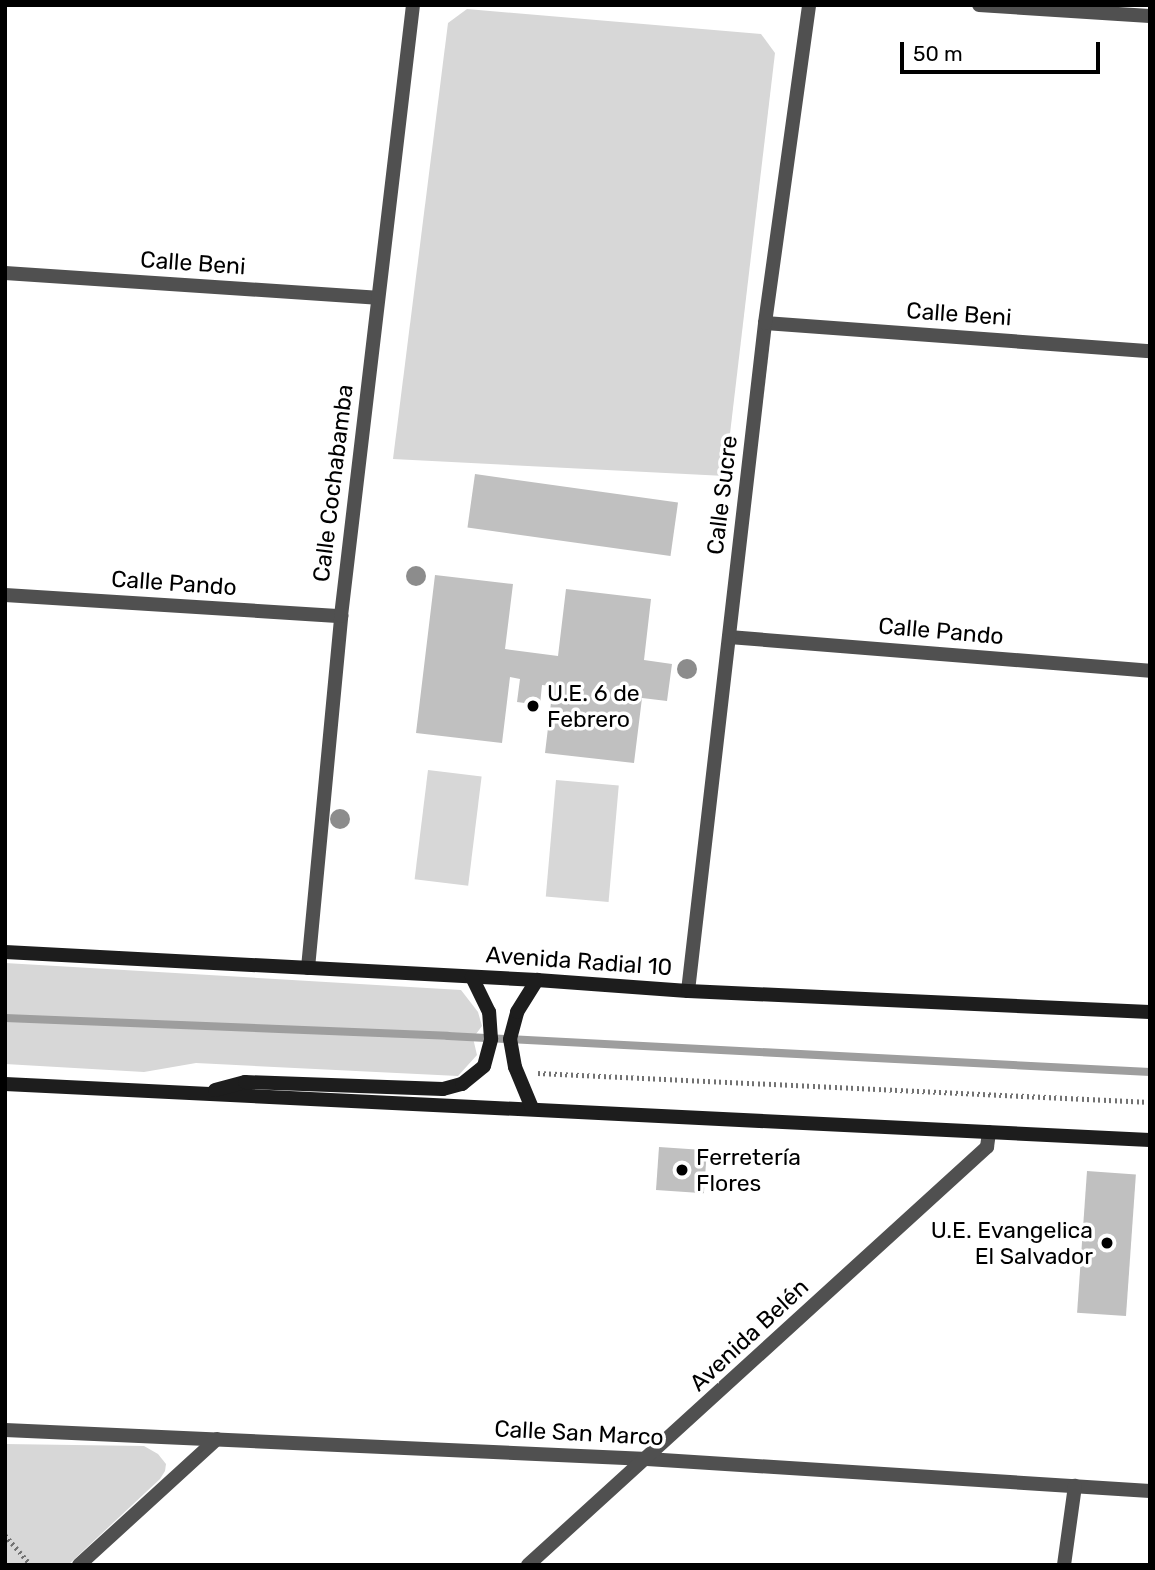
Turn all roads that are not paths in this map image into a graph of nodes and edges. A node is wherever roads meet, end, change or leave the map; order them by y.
1 (413, 5) edge
2 (809, 5) edge
3 (979, 5) edge
4 (1056, 8) edge
5 (1150, 16) edge
6 (5, 273) edge
7 (377, 298) junction
8 (765, 323) junction
9 (1150, 351) edge
10 (5, 595) edge
11 (341, 616) junction
12 (729, 637) junction
13 (1150, 671) edge
14 (5, 951) edge
15 (308, 968) junction
16 (472, 976) junction
17 (537, 980) junction
18 (688, 991) junction
19 (1150, 1012) edge
20 (5, 1084) edge
21 (201, 1094) junction
22 (532, 1108) junction
23 (989, 1132) junction
24 (1150, 1140) edge
25 (5, 1430) edge
26 (216, 1439) junction
27 (647, 1459) junction
28 (1075, 1486) junction
29 (1150, 1491) edge
30 (79, 1565) edge
31 (528, 1565) edge
32 (1064, 1565) edge

1 - 7 street, Calle Cochabamba
2 - 8 street, Calle Sucre
3 - 4 street
4 - 5 street
6 - 7 street, Calle Beni
7 - 11 street, Calle Cochabamba
8 - 9 street, Calle Beni
8 - 12 street, Calle Sucre
10 - 11 street, Calle Pando
11 - 15 street, Calle Cochabamba
12 - 13 street, Calle Pando
12 - 18 street, Calle Sucre
14 - 15 main road, Avenida Radial 10
15 - 16 main road, Avenida Radial 10
16 - 17 main road, Avenida Radial 10
16 - 21 main road
17 - 18 main road, Avenida Radial 10
17 - 22 main road
18 - 19 main road, Avenida Radial 10
20 - 21 main road
21 - 22 main road
22 - 23 main road
23 - 24 main road
23 - 27 street, Avenida Belén
25 - 26 street, Calle San Marco
26 - 27 street, Calle San Marco
26 - 30 street
27 - 28 street, Calle San Marco
27 - 31 street, Avenida Belén
28 - 29 street, Calle San Marco
28 - 32 street

